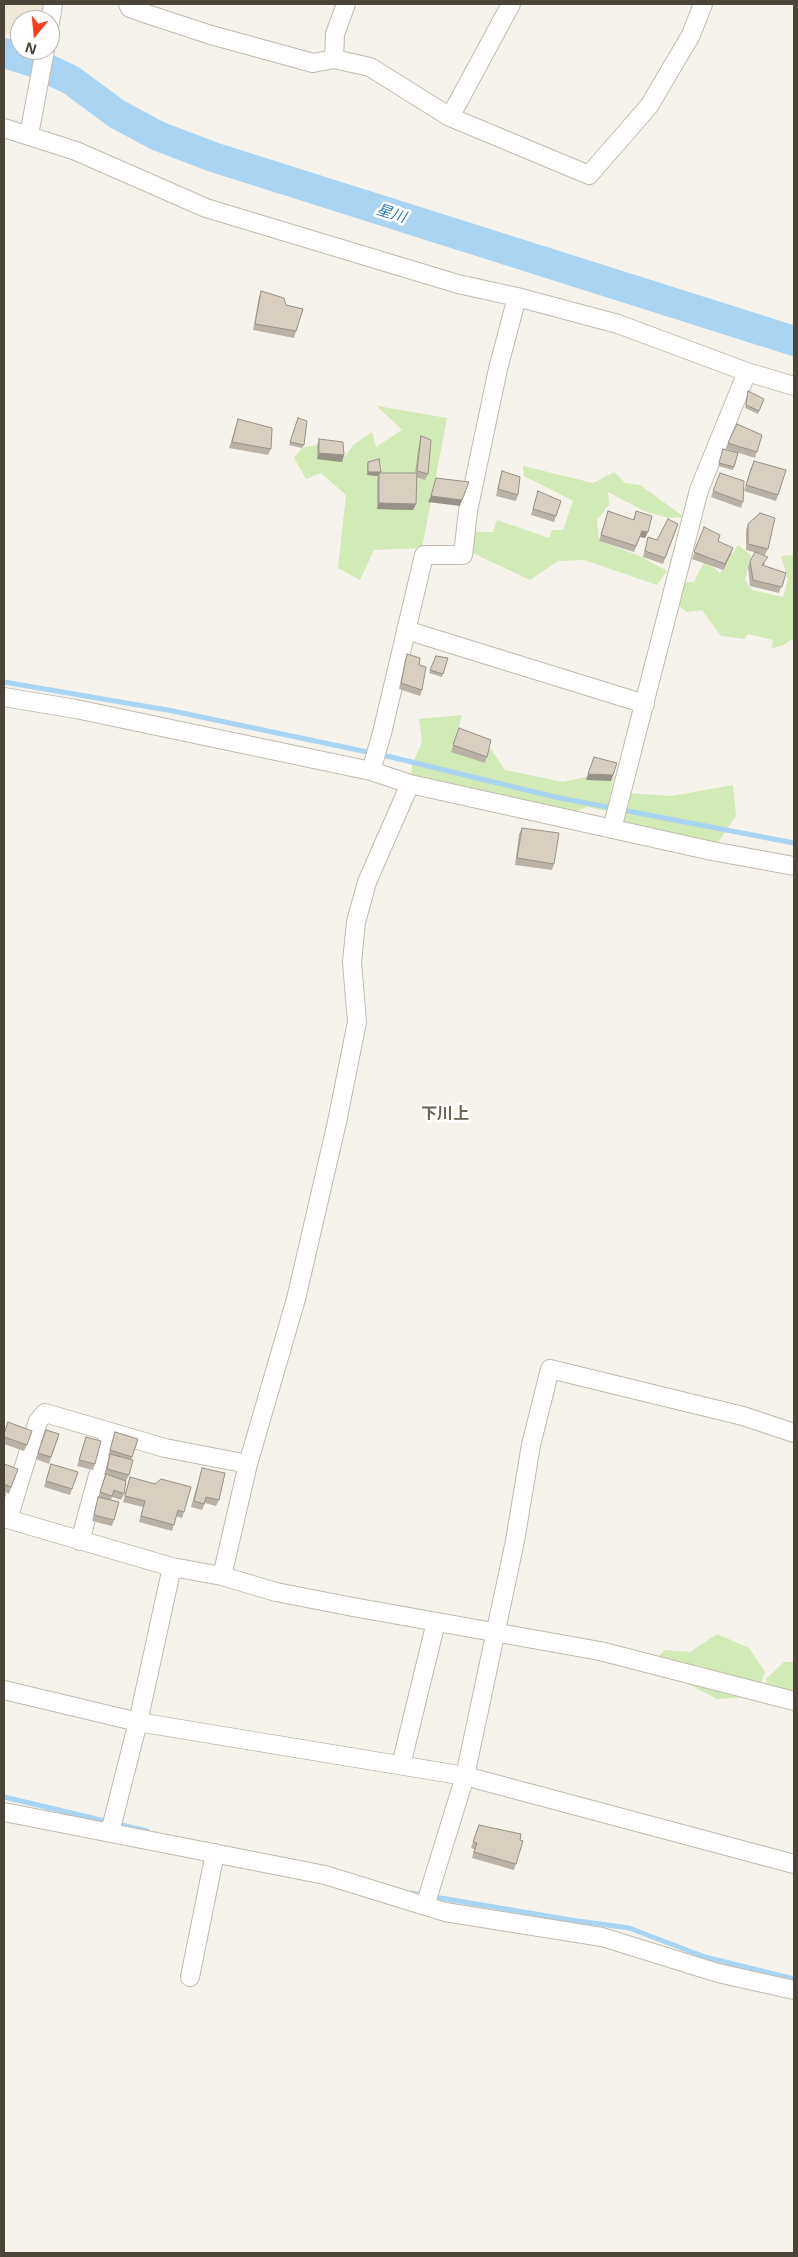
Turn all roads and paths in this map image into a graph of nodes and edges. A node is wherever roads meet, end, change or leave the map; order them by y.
1 (128, 4) edge
2 (346, 4) edge
3 (512, 4) edge
4 (703, 4) edge
5 (334, 59) junction
6 (43, 60) edge
7 (450, 117) junction
8 (4, 128) edge
9 (31, 129) junction
10 (518, 297) junction
11 (747, 372) junction
12 (794, 386) edge
13 (406, 630) junction
14 (4, 697) edge
15 (645, 704) junction
16 (370, 771) junction
17 (410, 784) junction
18 (612, 829) junction
19 (794, 866) edge
20 (110, 1432) junction
21 (794, 1433) edge
22 (248, 1464) junction
23 (6, 1518) edge
24 (80, 1540) junction
25 (172, 1567) junction
26 (222, 1576) junction
27 (436, 1622) junction
28 (495, 1633) junction
29 (4, 1690) edge
30 (794, 1700) edge
31 (138, 1722) junction
32 (401, 1765) junction
33 (465, 1776) junction
34 (4, 1812) edge
35 (110, 1832) junction
36 (215, 1853) junction
37 (794, 1864) edge
38 (425, 1906) junction
39 (190, 1977) dead end
40 (794, 1990) edge

1 - 5 street
2 - 5 street
3 - 7 street
4 - 7 street
5 - 7 street
6 - 9 street
8 - 9 street
9 - 10 street
10 - 11 street
10 - 13 street
11 - 12 street
11 - 15 street
13 - 15 street
13 - 16 street
14 - 16 street
15 - 18 street
16 - 17 street
17 - 18 street
17 - 22 street
18 - 19 street
20 - 22 street
20 - 23 street
20 - 24 street
21 - 28 street
22 - 26 street
23 - 24 street
24 - 25 street
25 - 26 street
25 - 31 street
26 - 27 street
27 - 28 street
27 - 32 street
28 - 30 street
28 - 33 street
29 - 31 street
31 - 32 street
31 - 35 street
32 - 33 street
33 - 37 street
33 - 38 street
34 - 35 street
35 - 36 street
36 - 38 street
36 - 39 street
38 - 40 street

